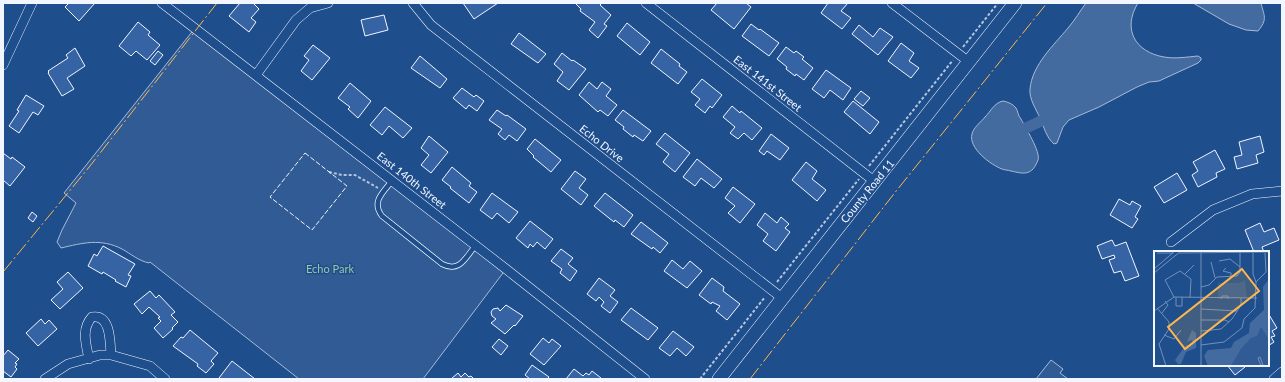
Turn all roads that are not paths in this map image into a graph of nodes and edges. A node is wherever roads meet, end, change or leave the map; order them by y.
1 (32, 3) edge
2 (162, 3) edge
3 (328, 3) edge
4 (413, 3) edge
5 (646, 3) edge
6 (892, 3) edge
7 (1015, 3) edge
8 (969, 62) junction
9 (3, 65) edge
10 (256, 75) junction
11 (392, 181) junction
12 (874, 181) junction
13 (1282, 191) edge
14 (1171, 242) dead end
15 (476, 245) junction
16 (782, 298) junction
17 (111, 355) junction
18 (89, 359) junction
19 (1282, 372) edge
20 (45, 379) edge
21 (166, 379) edge
22 (645, 379) edge
23 (719, 379) edge
24 (1274, 379) edge

1 - 9 street
2 - 10 street, East 140th Street
3 - 10 street
4 - 16 street, Echo Drive
5 - 12 street, East 141st Street
6 - 8 street
7 - 8 street, County Road 11
8 - 12 street, County Road 11
10 - 11 street, East 140th Street
11 - 15 street, East 140th Street
11 - 15 lane
12 - 16 street, County Road 11
13 - 14 street
15 - 22 street, East 140th Street
16 - 23 street, County Road 11
17 - 18 street
17 - 18 street
17 - 21 street
18 - 20 street
19 - 24 street

